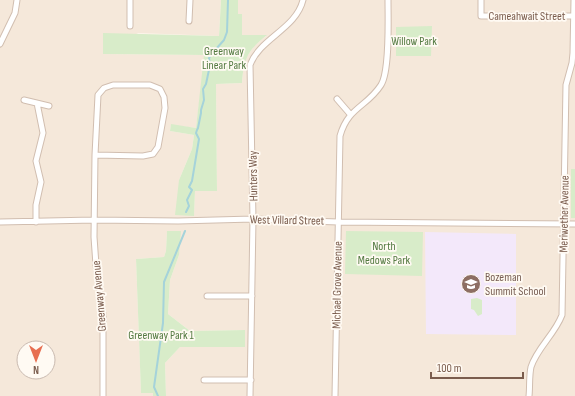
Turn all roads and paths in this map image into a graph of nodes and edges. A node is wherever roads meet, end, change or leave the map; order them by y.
1 (17, 0) edge
2 (130, 0) edge
3 (190, 0) edge
4 (303, 0) edge
5 (388, 0) edge
6 (481, 0) edge
7 (574, 0) edge
8 (573, 16) junction
9 (189, 22) dead end
10 (130, 26) dead end
11 (0, 44) edge
12 (337, 98) dead end
13 (24, 100) dead end
14 (37, 103) junction
15 (49, 106) dead end
16 (350, 114) junction
17 (95, 155) junction
18 (253, 219) junction
19 (94, 220) junction
20 (0, 222) edge
21 (36, 222) junction
22 (338, 222) junction
23 (564, 224) junction
24 (575, 224) edge
25 (206, 296) dead end
26 (252, 296) junction
27 (204, 380) dead end
28 (251, 380) junction
29 (103, 396) edge
30 (250, 396) edge
31 (335, 396) edge
32 (530, 396) edge

1 - 11 street
2 - 10 street
3 - 9 street
4 - 18 street, Hunters Way
5 - 16 street, Michael Grove Avenue
6 - 8 street, Cameahwait Street
7 - 8 street, Meriwether Avenue
8 - 23 street, Meriwether Avenue
12 - 16 street
13 - 14 street
14 - 15 street
14 - 21 street
16 - 22 street, Michael Grove Avenue
17 - 17 street
17 - 19 street, Greenway Avenue
18 - 19 street, West Villard Street
18 - 22 street, West Villard Street
18 - 26 street, Hunters Way
19 - 21 street, West Villard Street
19 - 29 street, Greenway Avenue
20 - 21 street, West Villard Street
22 - 23 street, West Villard Street
22 - 31 street, Michael Grove Avenue
23 - 24 street, West Villard Street
23 - 32 street, Meriwether Avenue
25 - 26 street
26 - 28 street, Hunters Way
27 - 28 street
28 - 30 street, Hunters Way

